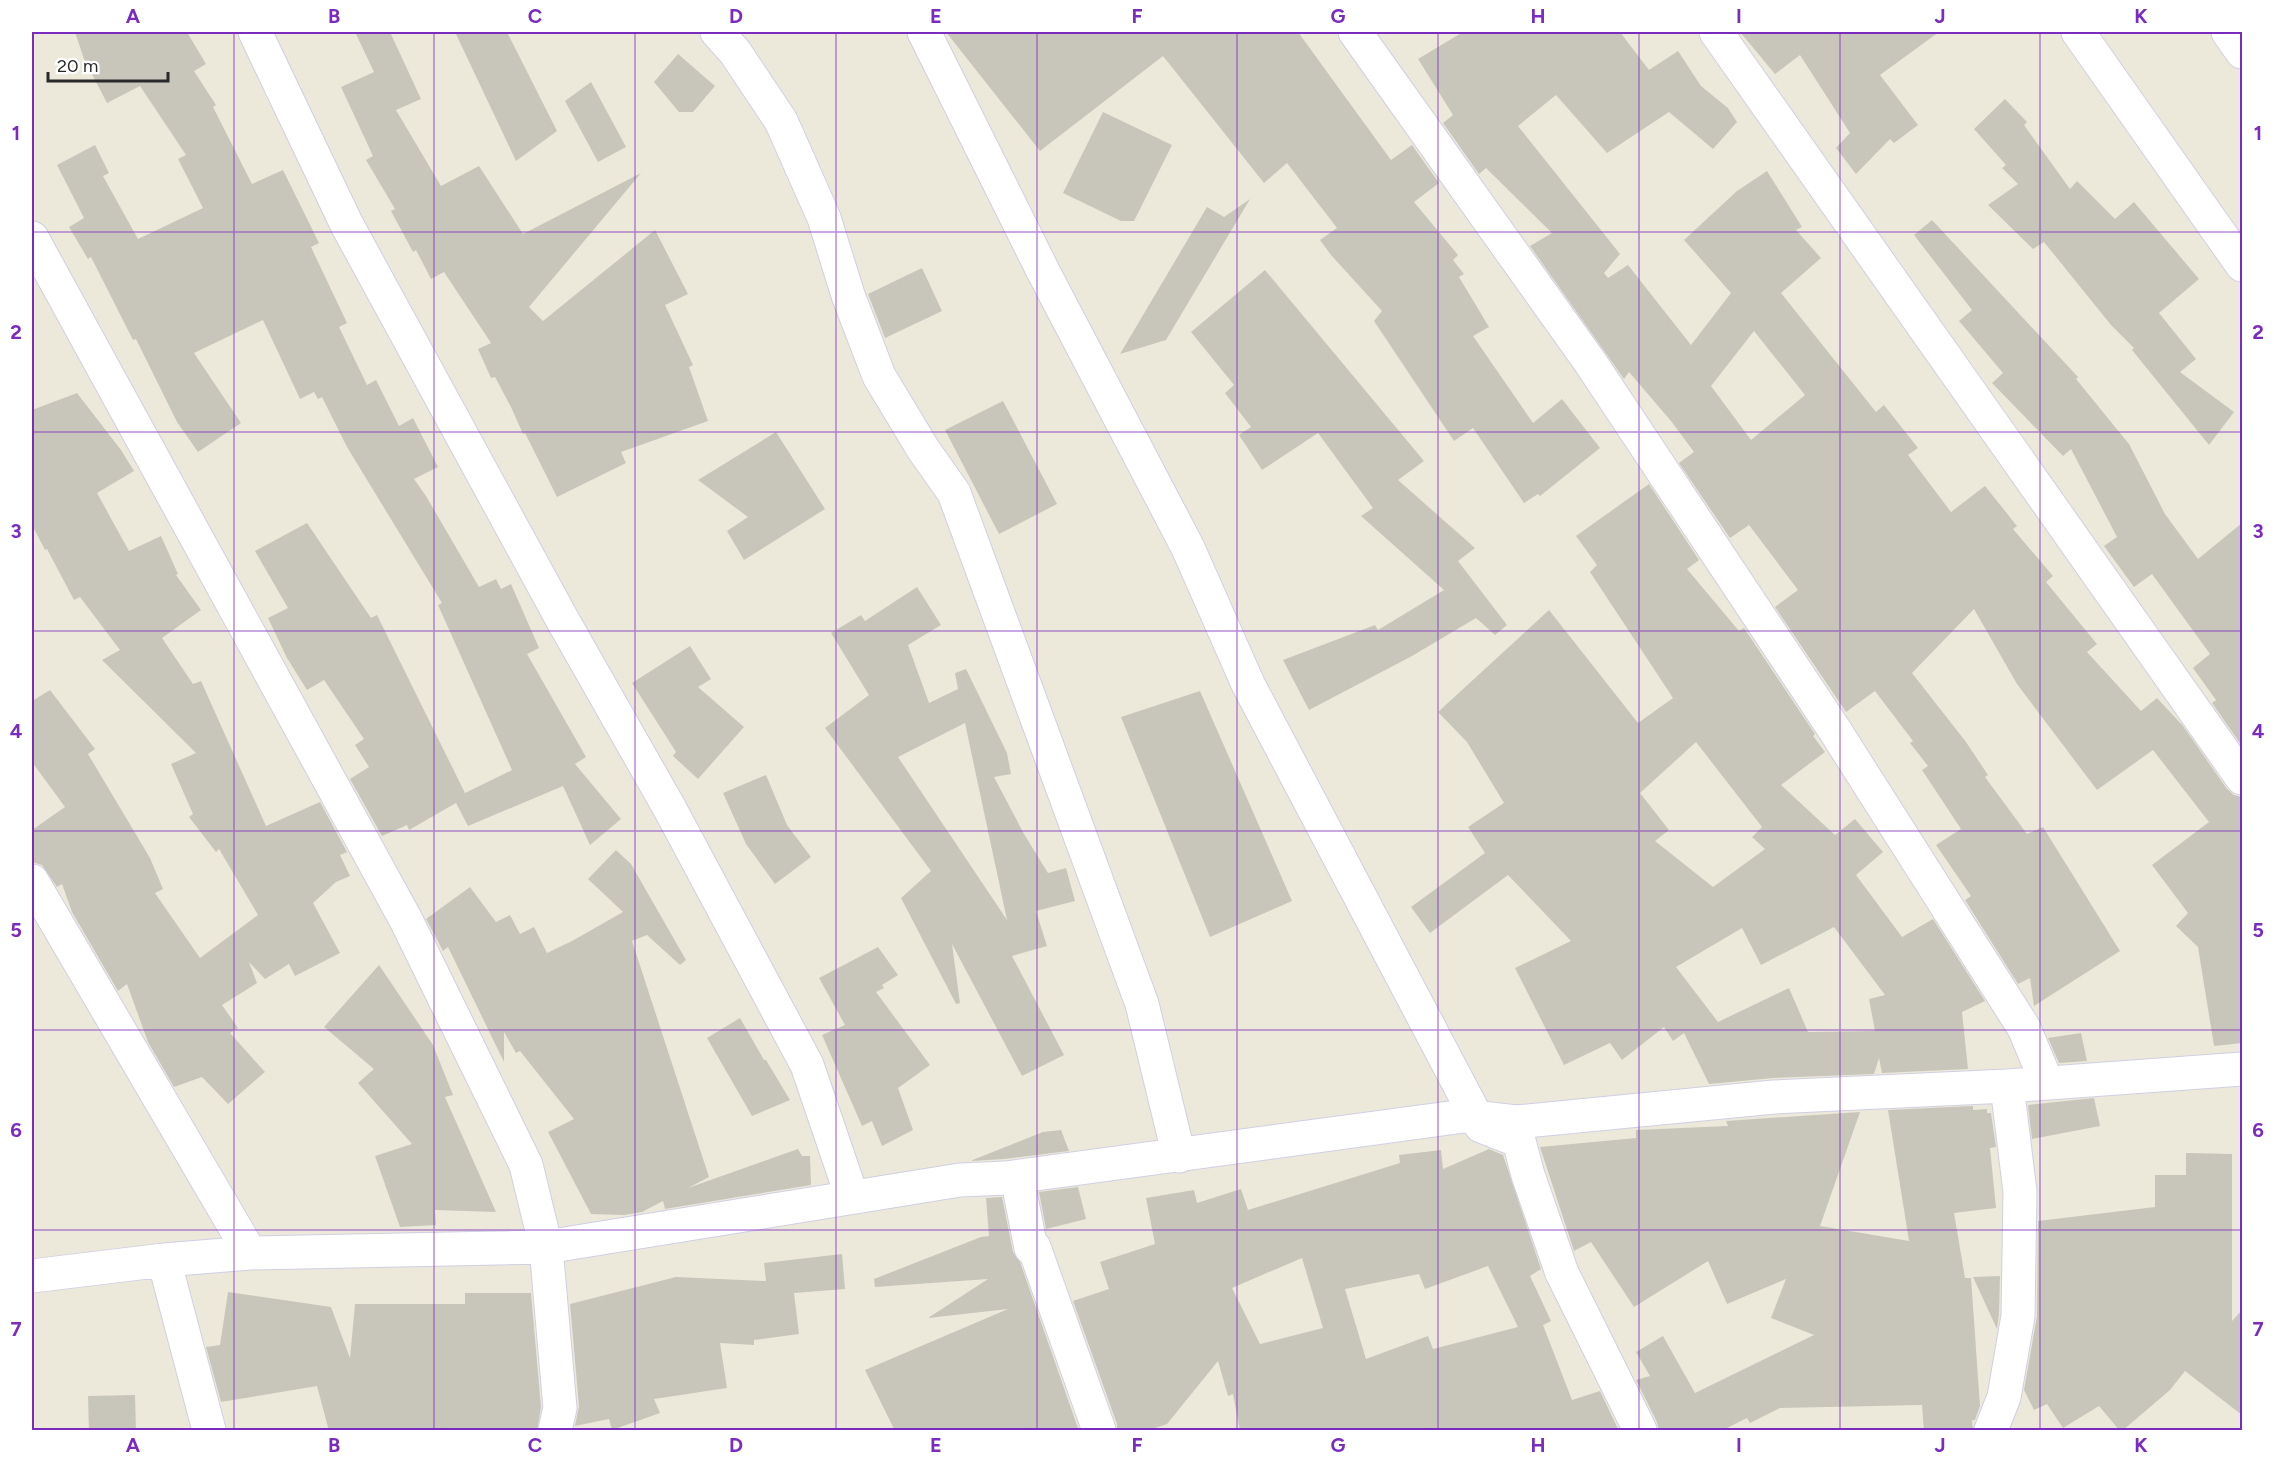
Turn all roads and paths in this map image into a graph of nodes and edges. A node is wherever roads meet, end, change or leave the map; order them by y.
1 (255, 32) edge
2 (717, 32) edge
3 (924, 32) edge
4 (1355, 32) edge
5 (1716, 32) edge
6 (2078, 32) edge
7 (2228, 32) edge
8 (2242, 52) edge
9 (32, 238) edge
10 (2242, 265) edge
11 (2242, 778) edge
12 (32, 881) edge
13 (2240, 1077) edge
14 (2048, 1083) junction
15 (2007, 1086) junction
16 (1477, 1118) junction
17 (1179, 1156) junction
18 (1017, 1176) junction
19 (852, 1197) junction
20 (546, 1247) junction
21 (250, 1253) junction
22 (164, 1260) junction
23 (32, 1276) edge
24 (209, 1431) edge
25 (555, 1431) edge
26 (1099, 1431) edge
27 (1640, 1431) edge
28 (1991, 1431) edge

1 - 19 street
2 - 17 street
3 - 16 street
4 - 14 street
5 - 11 street
6 - 10 street
7 - 8 street
9 - 20 street
12 - 21 street
13 - 14 street
14 - 15 street
15 - 16 street
15 - 28 street
16 - 17 street
16 - 27 street
17 - 18 street
18 - 19 street
18 - 26 street
19 - 20 street
20 - 21 street
20 - 25 street
21 - 22 street
22 - 23 street
22 - 24 street

